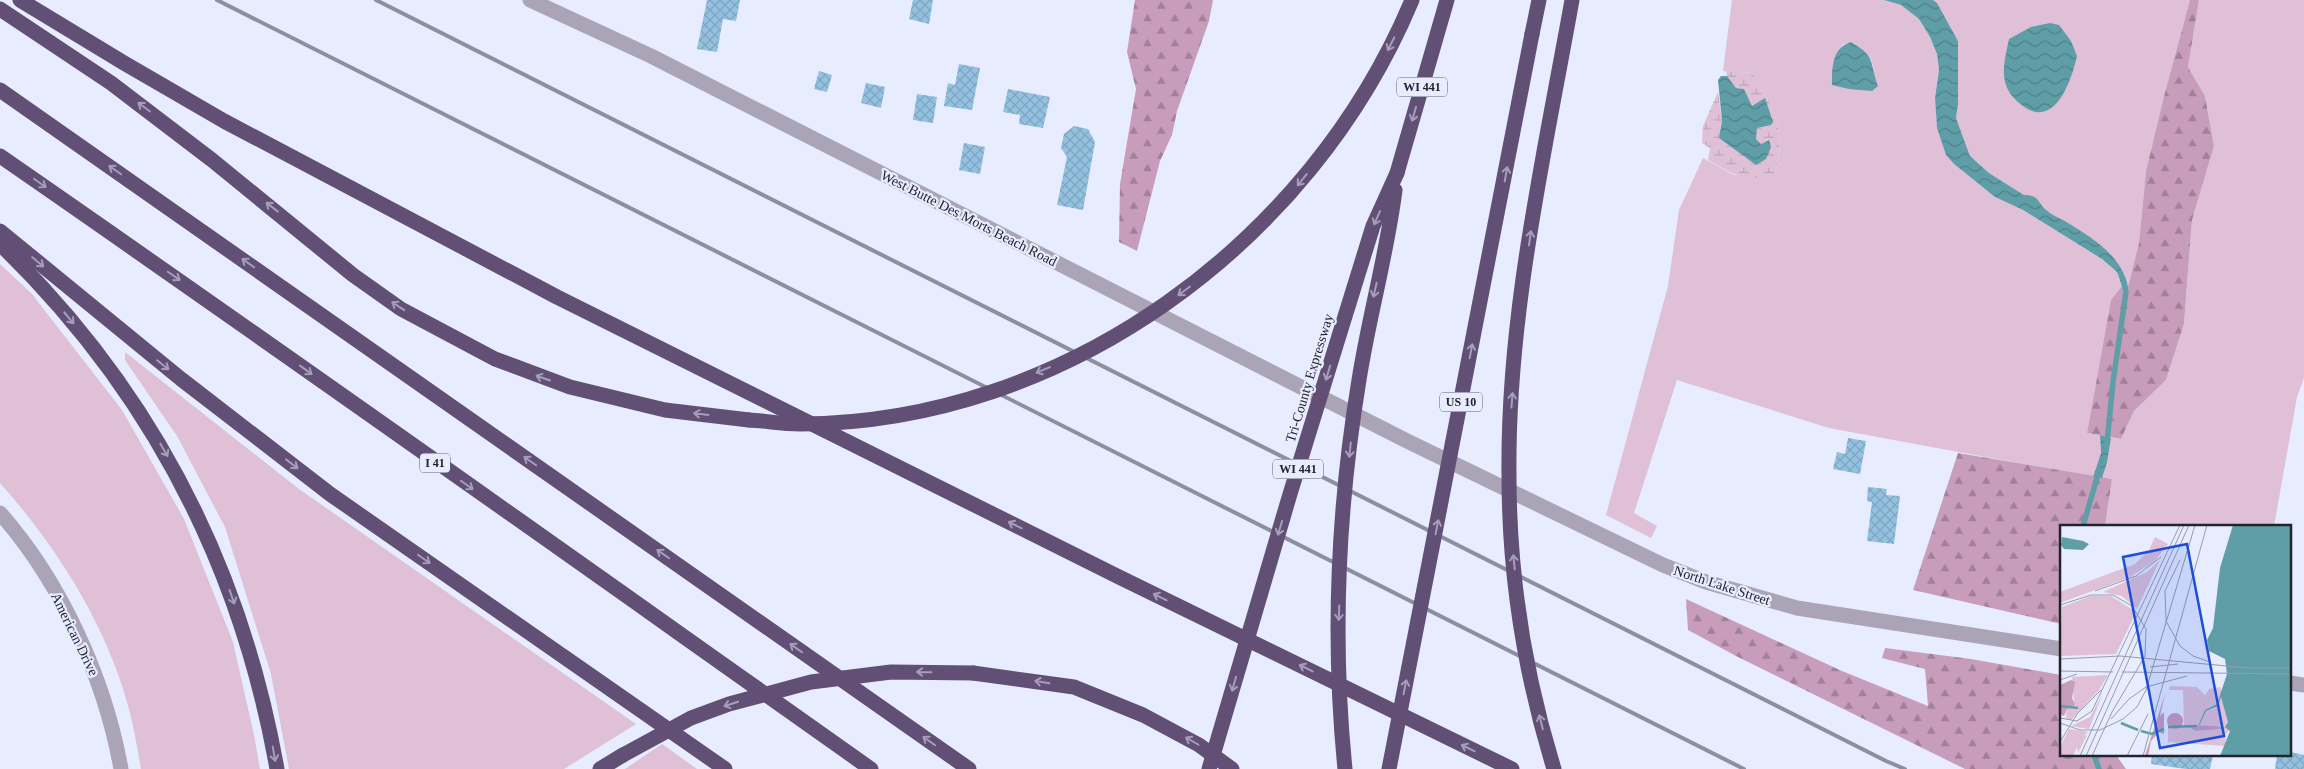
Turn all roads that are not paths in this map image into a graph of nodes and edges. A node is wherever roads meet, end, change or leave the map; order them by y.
1 (20, 0) edge
2 (530, 0) edge
3 (1412, 0) edge
4 (1447, 0) edge
5 (1539, 0) edge
6 (1572, 0) edge
7 (0, 9) edge
8 (0, 90) edge
9 (0, 156) edge
10 (1396, 173) junction
11 (0, 231) edge
12 (0, 244) edge
13 (1407, 441) joint
14 (0, 513) edge
15 (2060, 649) edge
16 (121, 769) edge
17 (277, 769) edge
18 (600, 769) edge
19 (725, 769) edge
20 (871, 769) edge
21 (969, 769) edge
22 (1209, 769) edge
23 (1232, 769) edge
24 (1345, 769) edge
25 (1389, 769) edge
26 (1512, 769) edge
27 (1554, 769) edge

26 -> 1 highway
2 - 13 street, West Butte Des Morts Beach Road
3 -> 7 highway, bridge
4 -> 10 highway, Tri-County Expressway / WI 441
25 -> 5 highway, US 10, bridge
27 -> 6 highway, bridge
21 -> 8 highway
9 -> 20 highway, I 41
10 -> 22 highway, Tri-County Expressway / WI 441, bridge
10 -> 24 highway, bridge
11 -> 19 highway
12 -> 17 highway
13 - 15 street, North Lake Street
14 - 16 street, American Drive
23 -> 18 highway, bridge

